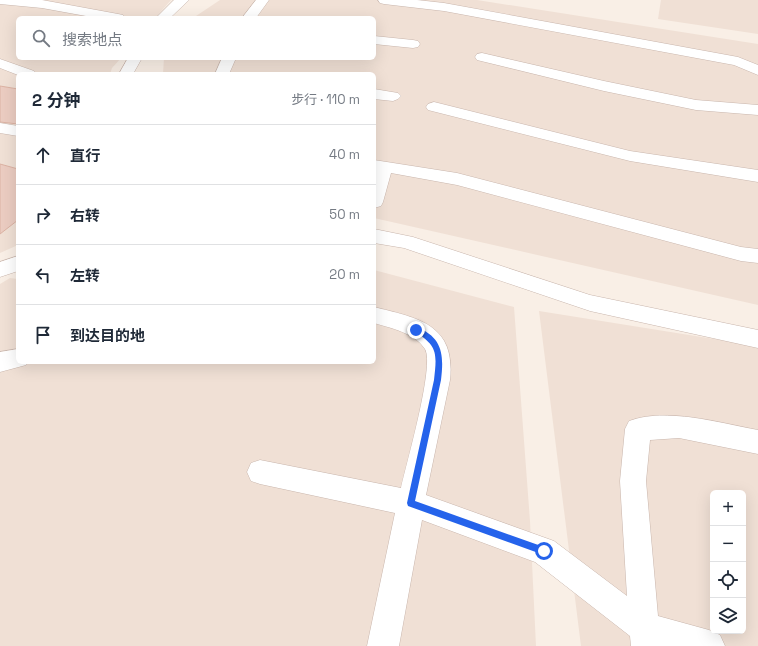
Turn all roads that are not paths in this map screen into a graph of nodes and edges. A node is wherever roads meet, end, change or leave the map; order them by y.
1 (0, 0) edge
2 (184, 0) edge
3 (263, 0) edge
4 (384, 0) edge
5 (107, 16) edge
6 (165, 16) edge
7 (251, 16) edge
8 (376, 40) edge
9 (413, 44) dead end
10 (482, 57) dead end
11 (134, 60) edge
12 (228, 60) edge
13 (0, 63) edge
14 (758, 71) edge
15 (24, 72) edge
16 (127, 72) edge
17 (223, 72) edge
18 (376, 94) edge
19 (392, 96) dead end
20 (434, 107) dead end
21 (758, 110) edge
22 (0, 128) edge
23 (16, 131) edge
24 (379, 165) edge
25 (758, 176) edge
26 (376, 187) edge
27 (376, 236) edge
28 (758, 256) edge
29 (16, 264) edge
30 (0, 270) edge
31 (376, 316) edge
32 (758, 339) edge
33 (16, 358) edge
34 (0, 362) edge
35 (758, 442) edge
36 (260, 472) dead end
37 (411, 503) junction
38 (645, 637) edge
39 (383, 646) edge
40 (709, 646) edge

1 - 5 street
2 - 6 street
3 - 7 street
4 - 14 street
8 - 9 street
10 - 21 street
11 - 16 street
12 - 17 street
13 - 15 street
18 - 19 street
20 - 25 street
22 - 23 street
24 - 26 street
24 - 28 street
27 - 32 street
29 - 30 street
31 - 37 street
33 - 34 street
35 - 38 street
36 - 37 street
37 - 38 street
37 - 39 street
38 - 40 street

